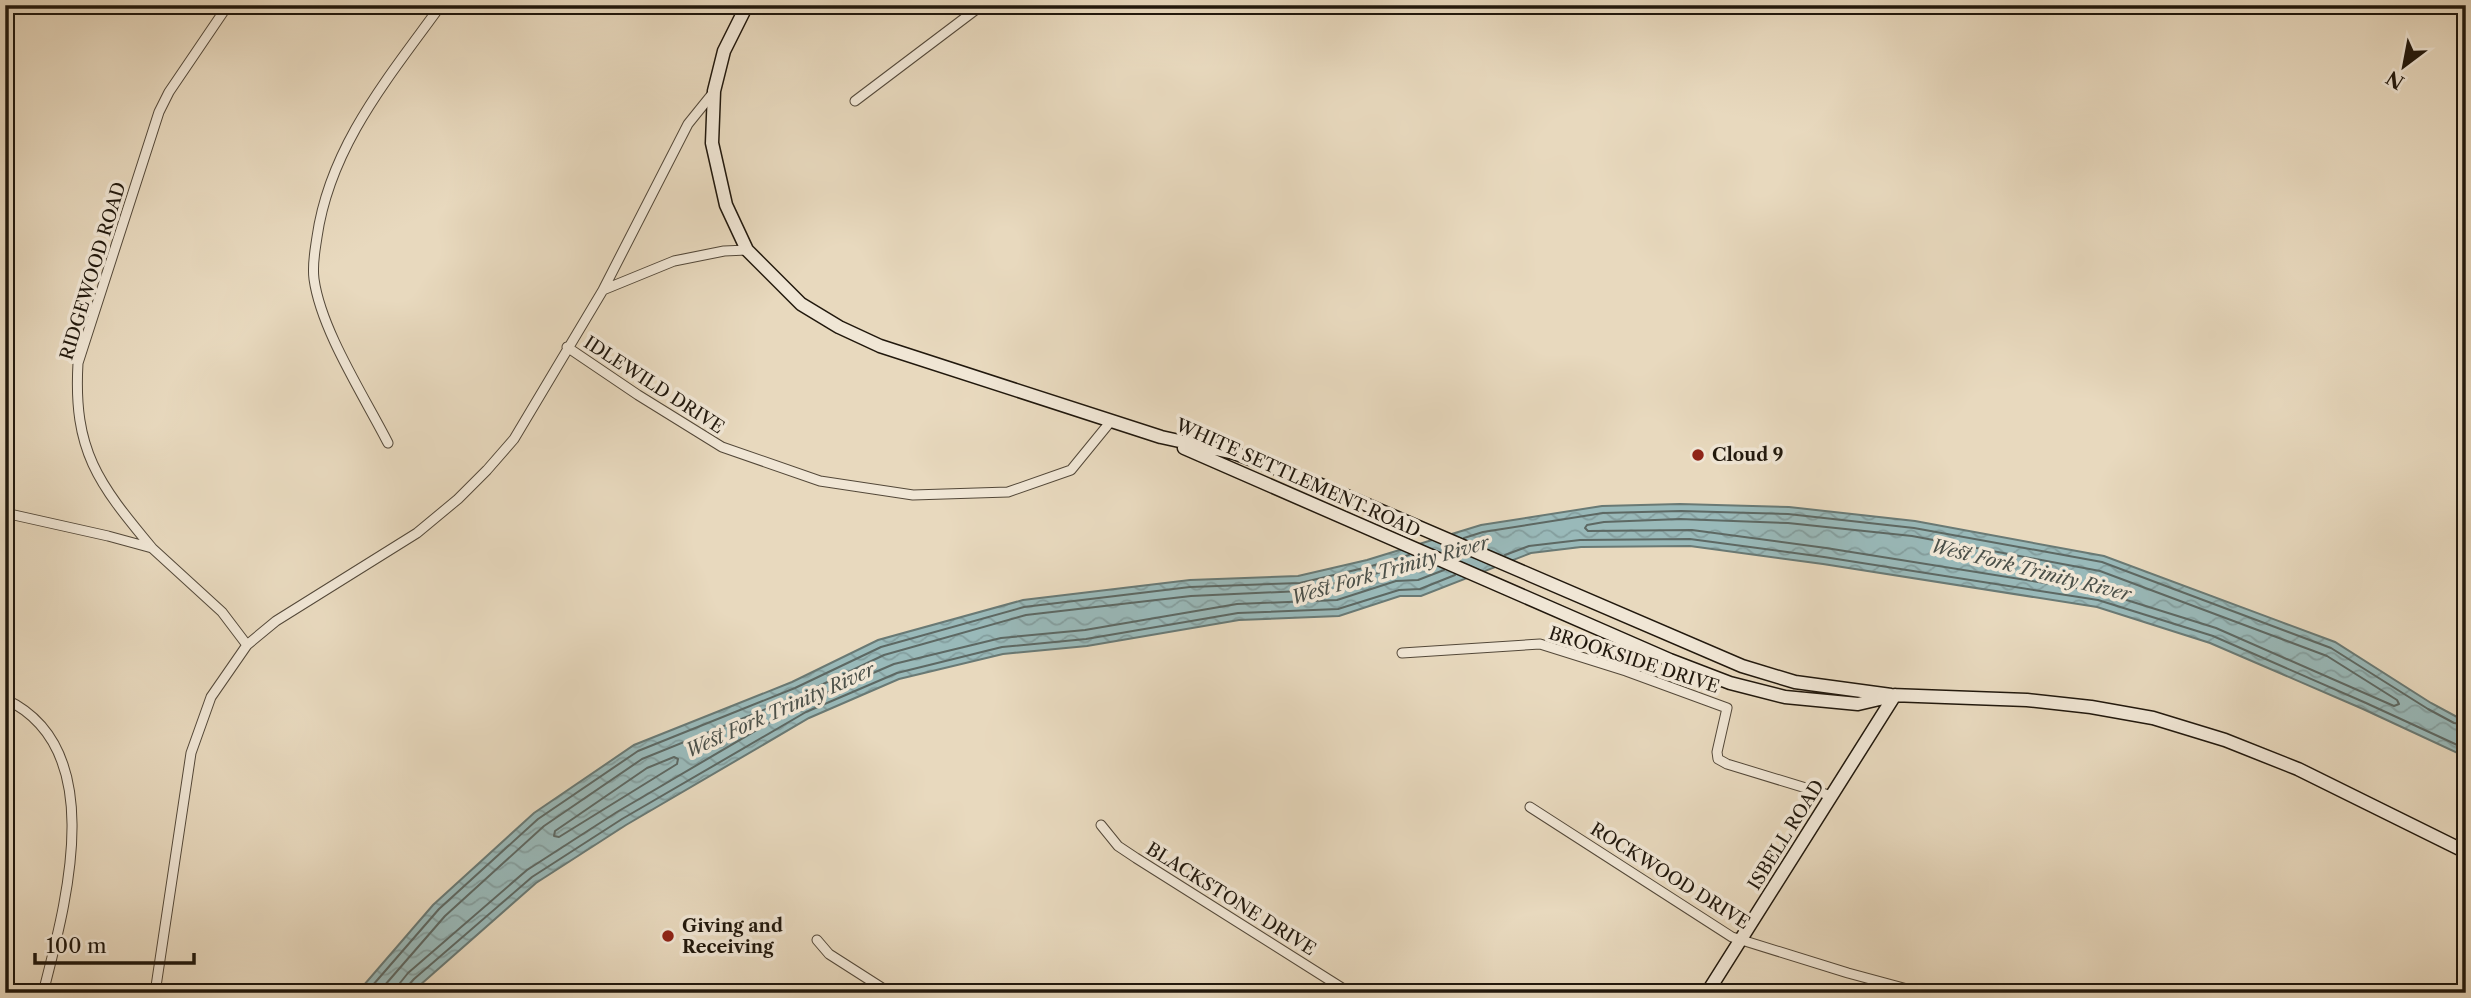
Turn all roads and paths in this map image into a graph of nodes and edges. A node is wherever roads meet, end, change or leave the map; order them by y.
1 (13, 5) edge
2 (228, 5) edge
3 (441, 5) edge
4 (747, 5) edge
5 (982, 5) edge
6 (5, 18) edge
7 (715, 91) junction
8 (855, 102) dead end
9 (747, 250) junction
10 (603, 290) junction
11 (567, 347) junction
12 (1111, 421) junction
13 (1161, 437) junction
14 (388, 443) dead end
15 (5, 513) edge
16 (152, 548) junction
17 (247, 645) junction
18 (1402, 653) dead end
19 (1895, 695) junction
20 (5, 699) edge
21 (1832, 796) junction
22 (1530, 807) dead end
23 (1101, 825) dead end
24 (2466, 852) edge
25 (817, 940) dead end
26 (1740, 940) junction
27 (43, 993) edge
28 (155, 993) edge
29 (890, 993) edge
30 (1350, 993) edge
31 (1707, 993) edge
32 (1922, 993) edge

1 - 6 street
2 - 16 street, RIDGEWOOD ROAD
3 - 14 street
4 - 7 main road, WHITE SETTLEMENT ROAD
5 - 8 street
7 - 9 main road, WHITE SETTLEMENT ROAD
7 - 10 street
9 - 10 street
9 - 12 main road, WHITE SETTLEMENT ROAD
10 - 11 street
11 - 12 street, IDLEWILD DRIVE
11 - 17 street
12 - 13 main road, WHITE SETTLEMENT ROAD
13 - 19 main road, WHITE SETTLEMENT ROAD
13 - 19 main road, WHITE SETTLEMENT ROAD
15 - 16 street
16 - 17 street, RIDGEWOOD ROAD
17 - 28 street
18 - 21 street, BROOKSIDE DRIVE
19 - 21 main road, ISBELL ROAD
19 - 24 main road, WHITE SETTLEMENT ROAD
20 - 27 street
21 - 26 main road, ISBELL ROAD
22 - 26 street, ROCKWOOD DRIVE
23 - 30 street, BLACKSTONE DRIVE
25 - 29 street
26 - 31 main road, ISBELL ROAD
26 - 32 street, ROCKWOOD DRIVE

